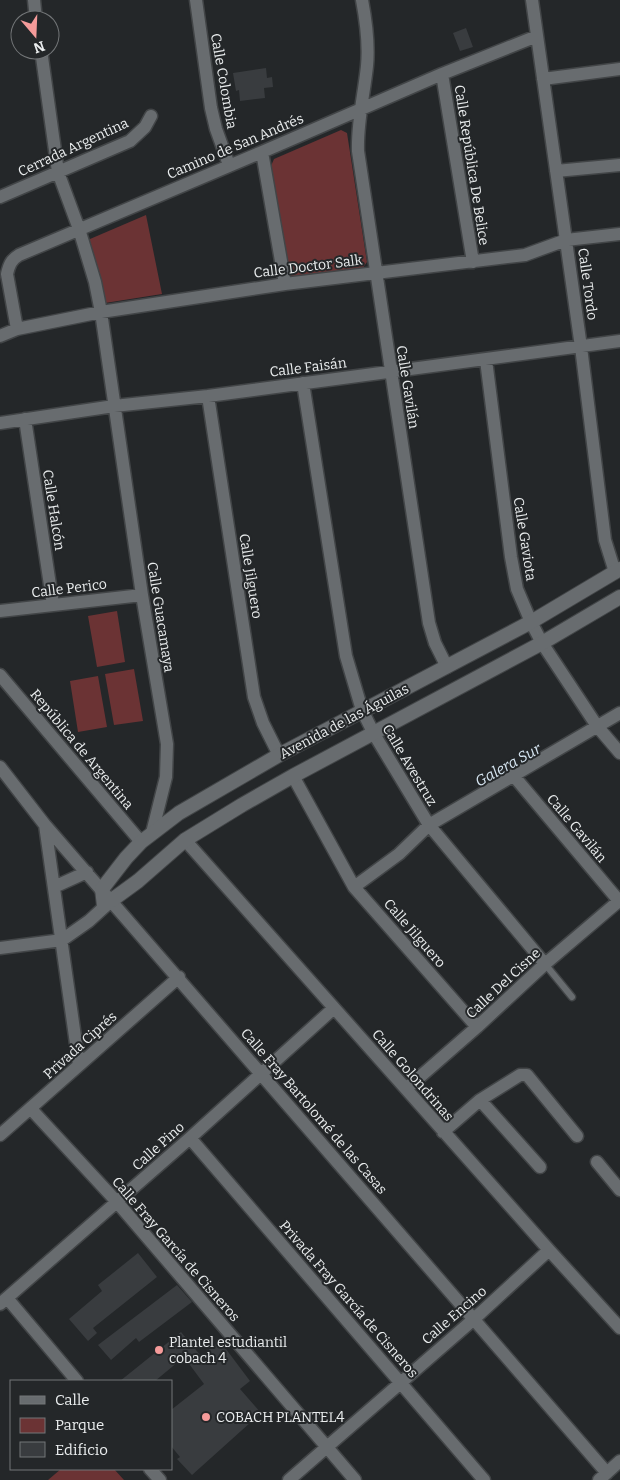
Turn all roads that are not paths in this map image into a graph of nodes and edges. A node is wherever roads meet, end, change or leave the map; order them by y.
1 (196, 0) edge
2 (362, 0) edge
3 (532, 0) edge
4 (537, 36) junction
5 (42, 60) edge
6 (620, 69) edge
7 (442, 74) junction
8 (543, 79) junction
9 (360, 108) junction
10 (151, 116) dead end
11 (262, 152) junction
12 (620, 165) edge
13 (229, 166) junction
14 (556, 171) junction
15 (58, 172) junction
16 (0, 197) edge
17 (80, 229) junction
18 (620, 234) edge
19 (566, 240) junction
20 (473, 262) junction
21 (376, 273) junction
22 (285, 284) junction
23 (101, 312) junction
24 (17, 329) junction
25 (0, 336) edge
26 (620, 341) edge
27 (582, 347) junction
28 (486, 360) junction
29 (391, 372) junction
30 (303, 383) junction
31 (208, 396) junction
32 (114, 406) junction
33 (25, 419) junction
34 (0, 423) edge
35 (617, 571) edge
36 (142, 595) junction
37 (620, 597) edge
38 (53, 605) junction
39 (0, 611) edge
40 (531, 622) junction
41 (542, 643) junction
42 (447, 667) junction
43 (0, 675) edge
44 (362, 710) junction
45 (620, 713) edge
46 (597, 726) junction
47 (374, 734) junction
48 (620, 753) edge
49 (279, 755) junction
50 (0, 767) edge
51 (513, 775) junction
52 (293, 776) junction
53 (45, 825) junction
54 (429, 825) junction
55 (152, 833) junction
56 (185, 840) junction
57 (141, 842) junction
58 (87, 872) junction
59 (54, 887) junction
60 (354, 887) junction
61 (102, 889) junction
62 (620, 900) edge
63 (108, 903) junction
64 (62, 940) junction
65 (0, 948) edge
66 (545, 964) junction
67 (179, 977) junction
68 (572, 997) dead end
69 (334, 1008) junction
70 (477, 1027) junction
71 (79, 1066) junction
72 (261, 1073) junction
73 (406, 1089) junction
74 (480, 1100) junction
75 (31, 1109) junction
76 (443, 1132) junction
77 (0, 1135) edge
78 (577, 1136) dead end
79 (190, 1138) junction
80 (598, 1162) dead end
81 (540, 1167) dead end
82 (620, 1190) edge
83 (117, 1202) junction
84 (549, 1250) junction
85 (4, 1301) edge
86 (474, 1319) junction
87 (620, 1328) edge
88 (76, 1380) edge
89 (400, 1382) junction
90 (326, 1447) junction
91 (620, 1462) edge
92 (151, 1470) edge
93 (603, 1476) edge
94 (160, 1480) edge
95 (288, 1480) edge
96 (355, 1480) edge
97 (484, 1480) edge

1 - 13 street, Calle Colombia
2 - 9 street, Calle Gavilán
3 - 4 street, Calle Tordo
4 - 7 street, Camino de San Andrés
4 - 8 street, Calle Tordo
5 - 15 street, Calle Guacamaya
6 - 8 street
7 - 9 street, Camino de San Andrés
7 - 20 street, Calle República De Belice
8 - 14 street, Calle Tordo
9 - 11 street, Camino de San Andrés
9 - 21 street, Calle Gavilán
10 - 15 street, Cerrada Argentina
11 - 13 street, Camino de San Andrés
11 - 22 street
12 - 14 street
13 - 17 street, Camino de San Andrés
14 - 19 street, Calle Tordo
15 - 16 street, Cerrada Argentina
15 - 17 street, Calle Guacamaya
17 - 23 street, Calle Guacamaya
17 - 24 street, Camino de San Andrés
18 - 19 street, Calle Doctor Salk
19 - 20 street, Calle Doctor Salk
19 - 27 street, Calle Tordo
20 - 21 street, Calle Doctor Salk
21 - 22 street, Calle Doctor Salk
21 - 29 street, Calle Gavilán
22 - 23 street, Calle Doctor Salk
23 - 24 street, Calle Doctor Salk
23 - 32 street, Calle Guacamaya
24 - 25 street, Calle Doctor Salk
26 - 27 street, Calle Faisán
27 - 28 street, Calle Faisán
27 - 35 street, Calle Tordo
28 - 29 street, Calle Faisán
28 - 40 street, Calle Gaviota
29 - 30 street, Calle Faisán
29 - 42 street, Calle Gavilán
30 - 31 street, Calle Faisán
30 - 44 street, Calle Avestruz
31 - 32 street, Calle Faisán
31 - 49 street, Calle Jilguero
32 - 33 street, Calle Faisán
32 - 36 street, Calle Guacamaya
33 - 34 street, Calle Faisán
33 - 38 street, Calle Halcón
35 - 40 street, Avenida de las Águilas
36 - 38 street, Calle Perico
36 - 55 street, Calle Guacamaya
37 - 41 street, Avenida de las Águilas
38 - 39 street, Calle Perico
40 - 41 street, Calle Gaviota
40 - 42 street, Avenida de las Águilas
41 - 46 street, Calle Gaviota
41 - 47 street, Avenida de las Águilas
42 - 44 street, Avenida de las Águilas
43 - 57 street, República de Argentina
44 - 47 street, Calle Avestruz
44 - 49 street, Avenida de las Águilas
45 - 46 street
46 - 48 street, Calle Gaviota
46 - 51 street
47 - 52 street, Avenida de las Águilas
47 - 54 street, Calle Avestruz
49 - 55 street, Avenida de las Águilas
50 - 53 street
51 - 54 street
51 - 62 street, Calle Gavilán
52 - 56 street, Avenida de las Águilas
52 - 60 street, Calle Jilguero
53 - 58 street
53 - 59 street
54 - 60 street
54 - 66 street, Calle Avestruz
55 - 57 street, Avenida de las Águilas
56 - 63 street, Avenida de las Águilas
56 - 69 street, Calle Golondrinas
57 - 61 street, Avenida de las Águilas
58 - 59 street
58 - 61 street
59 - 64 street
60 - 70 street, Calle Jilguero
61 - 63 street
62 - 66 street, Calle Del Cisne
63 - 64 street
63 - 67 street, Calle Fray Bartolomé de las Casas
64 - 65 street
64 - 71 street
66 - 68 lane, Calle Avestruz
66 - 70 street, Calle Del Cisne
67 - 71 street, Privada Ciprés
67 - 72 street, Calle Fray Bartolomé de las Casas
69 - 72 street, Calle Pino
69 - 73 street, Calle Golondrinas
70 - 73 street, Calle Del Cisne
71 - 75 street, Privada Ciprés
72 - 79 street, Calle Pino
72 - 86 street, Calle Fray Bartolomé de las Casas
73 - 76 street, Calle Golondrinas
74 - 76 street
74 - 78 street
74 - 81 street
75 - 77 street, Privada Ciprés
75 - 83 street, Calle Fray García de Cisneros
76 - 84 street, Calle Golondrinas
79 - 83 street, Calle Pino
79 - 89 street, Privada Fray García de Cisneros
80 - 82 street
83 - 85 street, Calle Pino
83 - 90 street, Calle Fray García de Cisneros
84 - 86 street, Calle Encino
84 - 87 street, Calle Golondrinas
85 - 88 street
86 - 89 street, Calle Encino
86 - 93 street, Calle Fray Bartolomé de las Casas
89 - 90 street, Calle Encino
89 - 97 street, Privada Fray García de Cisneros
90 - 95 street, Calle Encino
90 - 96 street, Calle Fray García de Cisneros
91 - 93 street
92 - 94 street

